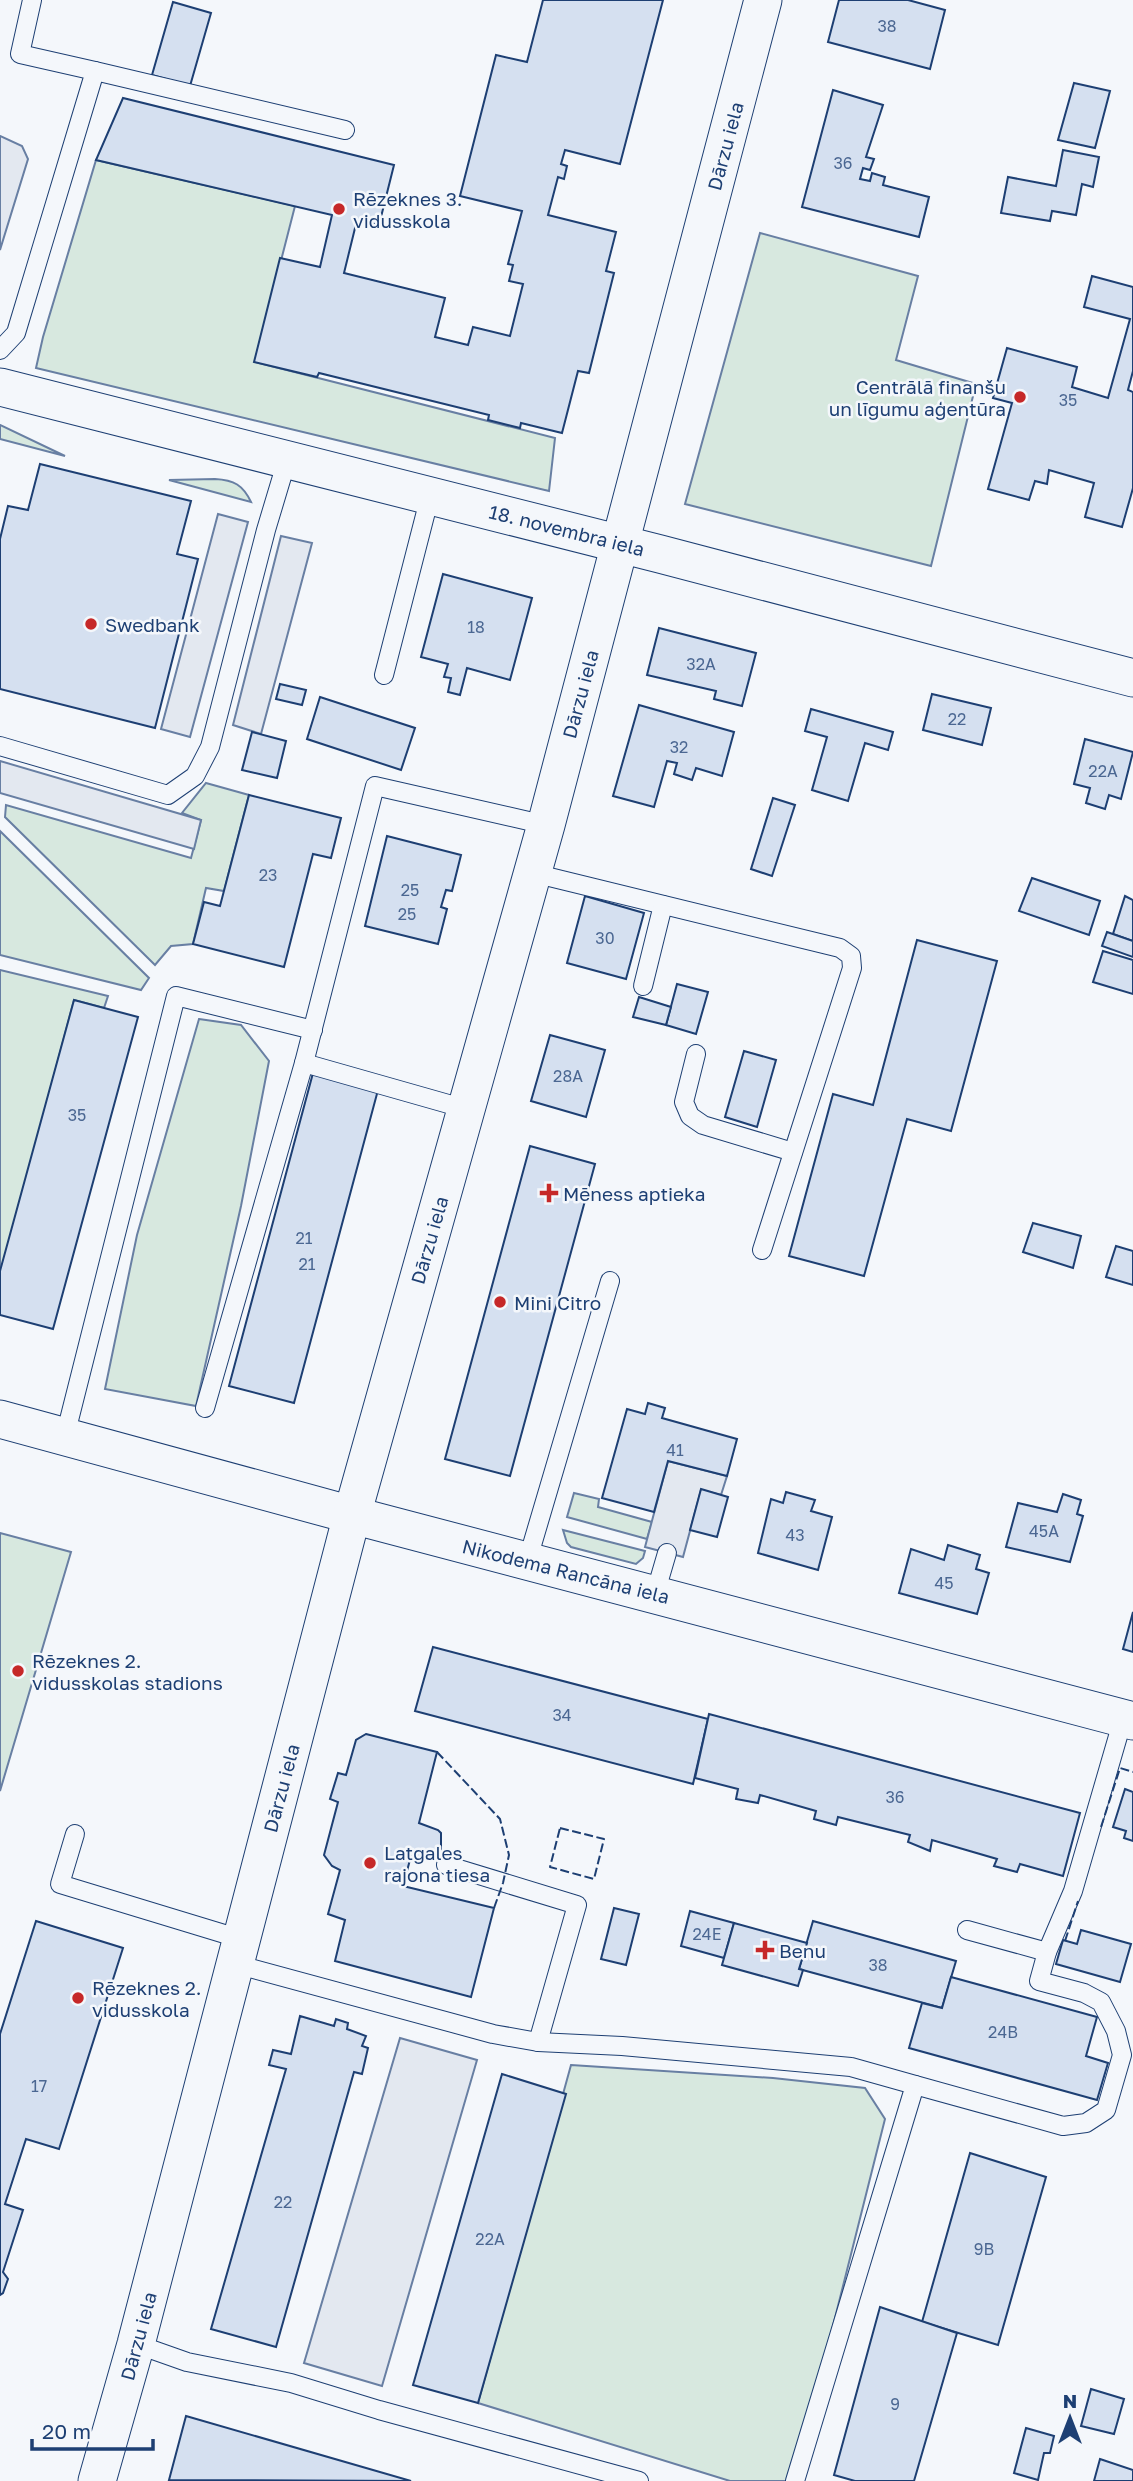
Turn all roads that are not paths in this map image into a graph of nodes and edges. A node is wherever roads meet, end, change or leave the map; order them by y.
1 (32, 0) edge
2 (763, 0) edge
3 (95, 71) junction
4 (345, 130) dead end
5 (0, 350) edge
6 (0, 387) edge
7 (287, 460) junction
8 (430, 496) junction
9 (620, 543) junction
10 (384, 675) dead end
11 (1133, 678) edge
12 (0, 746) edge
13 (546, 825) junction
14 (533, 873) junction
15 (663, 905) junction
16 (643, 986) dead end
17 (313, 1030) junction
18 (696, 1054) dead end
19 (304, 1063) junction
20 (466, 1109) junction
21 (793, 1152) junction
22 (762, 1250) dead end
23 (610, 1281) dead end
24 (205, 1408) dead end
25 (0, 1419) edge
26 (65, 1436) junction
27 (352, 1515) junction
28 (667, 1553) dead end
29 (527, 1562) junction
30 (655, 1594) junction
31 (1128, 1720) edge
32 (75, 1834) dead end
33 (446, 1865) dead end
34 (967, 1930) dead end
35 (238, 1951) junction
36 (1046, 1952) junction
37 (538, 2042) junction
38 (915, 2085) junction
39 (136, 2344) junction
40 (97, 2481) edge
41 (639, 2481) edge
42 (795, 2481) edge

1 - 3 lane
2 - 9 street, Dārzu iela
3 - 4 lane
3 - 5 lane
6 - 7 street, 18. novembra iela
7 - 8 street, 18. novembra iela
7 - 12 lane
8 - 9 street, 18. novembra iela
8 - 10 lane
9 - 11 street, 18. novembra iela
9 - 13 street, Dārzu iela
13 - 14 street, Dārzu iela
13 - 17 lane
14 - 15 lane
14 - 20 street, Dārzu iela
15 - 16 lane
15 - 21 lane
17 - 19 lane
17 - 26 lane
18 - 21 lane
19 - 20 lane
19 - 24 lane
20 - 27 street, Dārzu iela
21 - 22 lane
23 - 29 lane
25 - 26 street, Nikodema Rancāna iela
26 - 27 street, Nikodema Rancāna iela
27 - 29 street, Nikodema Rancāna iela
27 - 35 street, Dārzu iela
28 - 30 lane
29 - 30 street, Nikodema Rancāna iela
30 - 31 street, Nikodema Rancāna iela
31 - 36 lane
32 - 35 lane
33 - 37 lane
34 - 36 lane
35 - 37 lane
35 - 39 street, Dārzu iela
36 - 38 lane
37 - 38 lane
38 - 42 lane
39 - 40 street, Dārzu iela
39 - 41 lane

